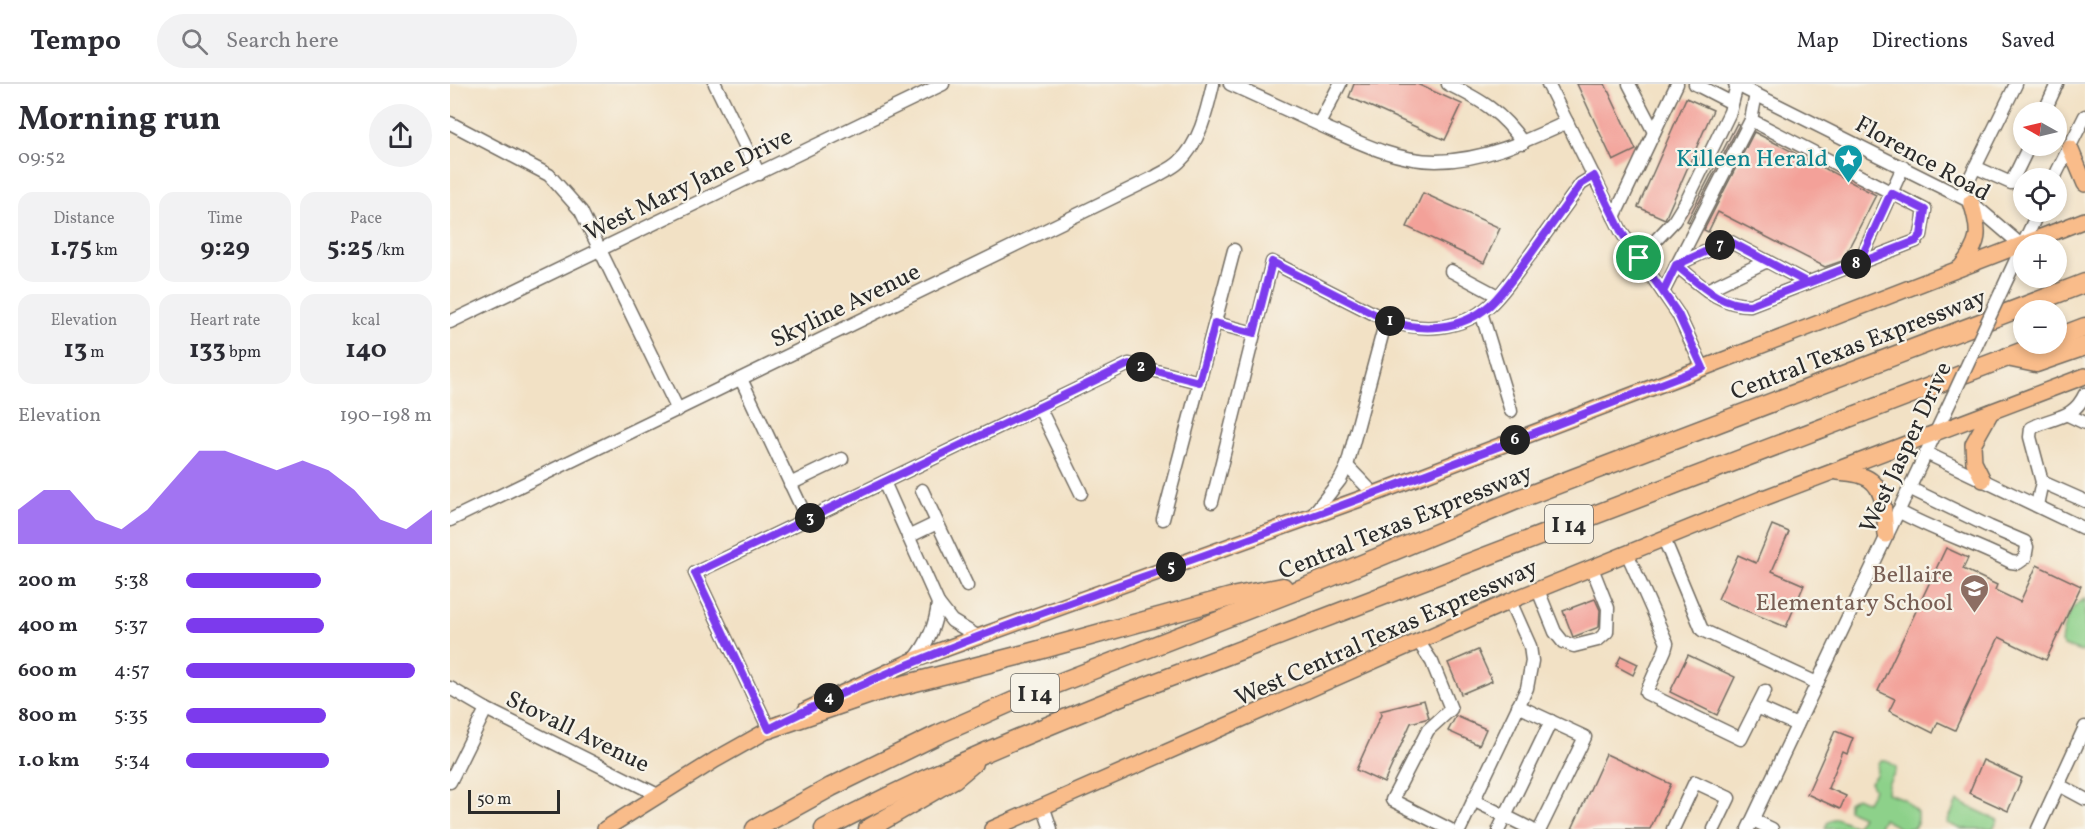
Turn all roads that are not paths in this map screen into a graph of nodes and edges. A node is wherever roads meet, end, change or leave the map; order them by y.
1 (715, 84) edge
2 (943, 84) edge
3 (1213, 84) edge
4 (1230, 84) edge
5 (1340, 84) edge
6 (1448, 84) edge
7 (1548, 84) edge
8 (1629, 84) edge
9 (1677, 84) edge
10 (1695, 84) edge
11 (2016, 84) edge
12 (2057, 84) edge
13 (1736, 85) edge
14 (1756, 94) junction
15 (2049, 102) edge
16 (1732, 103) junction
17 (2085, 116) edge
18 (1751, 120) junction
19 (1567, 122) junction
20 (450, 123) edge
21 (1319, 124) junction
22 (1654, 132) junction
23 (2081, 132) edge
24 (1523, 142) junction
25 (2070, 148) junction
26 (2024, 156) edge
27 (1903, 167) junction
28 (1975, 167) junction
29 (2059, 168) edge
30 (759, 174) junction
31 (1594, 176) junction
32 (2085, 184) edge
33 (1891, 193) junction
34 (1966, 199) junction
35 (1614, 217) junction
36 (2085, 220) edge
37 (2048, 234) edge
38 (2013, 237) edge
39 (2013, 247) edge
40 (601, 250) junction
41 (1234, 250) dead end
42 (1639, 258) junction
43 (1767, 261) junction
44 (1859, 263) junction
45 (2013, 264) edge
46 (1676, 265) junction
47 (1960, 268) junction
48 (1451, 271) dead end
49 (1808, 283) junction
50 (2085, 283) edge
51 (1707, 290) junction
52 (1663, 292) junction
53 (1498, 296) junction
54 (1481, 312) junction
55 (1386, 320) junction
56 (450, 322) edge
57 (1215, 323) junction
58 (2085, 327) edge
59 (1254, 333) junction
60 (2067, 334) edge
61 (2085, 346) edge
62 (2015, 354) edge
63 (2007, 357) junction
64 (1703, 368) junction
65 (2085, 376) edge
66 (741, 379) junction
67 (1199, 382) junction
68 (2085, 394) edge
69 (1039, 407) junction
70 (678, 410) junction
71 (1511, 411) dead end
72 (1991, 412) junction
73 (2068, 415) junction
74 (2085, 423) edge
75 (1935, 434) junction
76 (1926, 453) junction
77 (842, 459) dead end
78 (1347, 466) junction
79 (1835, 472) junction
80 (1983, 480) junction
81 (884, 482) junction
82 (2042, 482) junction
83 (790, 484) junction
84 (1909, 488) junction
85 (922, 490) dead end
86 (1081, 493) dead end
87 (1374, 494) junction
88 (2085, 501) edge
89 (1212, 502) dead end
90 (2037, 505) junction
91 (1898, 511) junction
92 (1311, 517) junction
93 (807, 519) junction
94 (1163, 519) dead end
95 (450, 520) edge
96 (937, 523) junction
97 (2085, 529) edge
98 (1886, 535) junction
99 (908, 537) junction
100 (1664, 539) junction
101 (1627, 553) junction
102 (1592, 568) junction
103 (1326, 579) junction
104 (967, 586) dead end
105 (1538, 590) junction
106 (1510, 601) junction
107 (938, 603) junction
108 (977, 636) junction
109 (1418, 641) junction
110 (914, 660) junction
111 (1817, 683) junction
112 (450, 688) edge
113 (1765, 691) dead end
114 (1518, 706) junction
115 (1757, 707) junction
116 (486, 709) junction
117 (1551, 721) junction
118 (1797, 725) junction
119 (2085, 728) edge
120 (769, 729) junction
121 (990, 749) junction
122 (450, 782) edge
123 (2059, 785) junction
124 (658, 795) junction
125 (2085, 799) edge
126 (1473, 801) junction
127 (1043, 806) junction
128 (1505, 816) junction
129 (1751, 824) edge
130 (605, 829) edge
131 (755, 829) edge
132 (824, 829) edge
133 (868, 829) edge
134 (992, 829) edge
135 (1051, 829) edge
136 (1449, 829) edge
137 (1460, 829) edge
138 (1499, 829) edge
139 (1531, 829) edge
140 (1540, 829) edge
141 (1673, 829) edge
142 (1714, 829) edge
143 (1772, 829) edge
144 (2038, 829) edge

1 - 30 street
2 - 30 street, West Mary Jane Drive
3 - 66 street, Skyline Avenue
4 - 21 street
5 - 21 street
6 - 24 street
7 - 19 street
8 - 22 street
9 - 22 street
10 - 16 street
11 - 28 street
12 - 15 street
13 - 14 street, Florence Road
13 - 16 street
14 - 18 street
14 - 27 street, Florence Road
16 - 42 street
17 - 23 street
18 - 33 street
18 - 46 street
19 - 24 street
19 - 31 street
20 - 40 street
21 - 24 street
22 - 35 street
23 - 25 street
25 - 29 street
25 - 32 main road
26 - 28 street
27 - 33 street
27 - 34 street, Florence Road
28 - 34 street
30 - 40 street, West Mary Jane Drive
31 - 35 street
31 - 53 street
33 - 44 street
33 - 44 street
34 - 38 street, Florence Road
34 - 47 main road
35 - 42 street
36 - 37 main road
39 - 47 main road
40 - 56 street, West Mary Jane Drive
40 - 70 street
41 - 57 street
42 - 52 street
43 - 46 street
43 - 49 street
43 - 51 street
44 - 49 street
45 - 75 street, West Jasper Drive, bridge
46 - 51 street
46 - 52 street
47 - 64 main road
48 - 53 street
49 - 51 street
50 - 103 highway, Central Texas Expressway / I 14
52 - 64 street
53 - 54 street
54 - 55 street
54 - 71 street
55 - 59 street
55 - 78 street
57 - 59 street
57 - 67 street
58 - 60 highway
59 - 89 street
61 - 63 highway
62 - 63 highway, I 14
63 - 121 highway, I 14
64 - 87 main road
65 - 72 main road, West Central Texas Expressway
66 - 70 street, Skyline Avenue
66 - 83 street
67 - 69 street
67 - 94 street
68 - 73 street
69 - 81 street
69 - 86 street
70 - 95 street, Skyline Avenue
72 - 75 main road, West Central Texas Expressway
72 - 80 main road
73 - 74 street
73 - 82 street
75 - 76 street, West Jasper Drive
75 - 79 main road, West Central Texas Expressway
76 - 80 street
76 - 84 street, West Jasper Drive
77 - 83 street
78 - 87 street
78 - 92 street
79 - 98 main road
79 - 100 main road, West Central Texas Expressway
80 - 90 street
81 - 93 street
81 - 99 street
82 - 88 street
82 - 90 street
83 - 93 street
84 - 91 street, West Jasper Drive
84 - 91 street
85 - 96 street
87 - 92 main road
90 - 97 street
91 - 98 street, West Jasper Drive
92 - 108 main road
93 - 120 street
96 - 99 street
96 - 104 street
98 - 111 street, West Jasper Drive
99 - 107 street
100 - 101 main road, West Central Texas Expressway
100 - 111 street
101 - 102 main road, West Central Texas Expressway
101 - 115 street
102 - 105 main road, West Central Texas Expressway
102 - 105 street
103 - 120 highway
103 - 131 highway, Central Texas Expressway / I 14
105 - 106 main road, West Central Texas Expressway
106 - 109 main road, West Central Texas Expressway
106 - 114 street
107 - 108 street
107 - 110 street
108 - 110 main road
109 - 127 main road, West Central Texas Expressway
109 - 136 street
110 - 120 main road
111 - 118 street, West Jasper Drive
112 - 116 street
113 - 115 street
114 - 117 street
114 - 126 street
115 - 118 street
116 - 122 street, Stovall Avenue
116 - 124 street, Stovall Avenue
117 - 128 street
117 - 140 street
118 - 129 street, West Jasper Drive
119 - 123 street
120 - 124 main road
121 - 132 highway, I 14
121 - 133 highway
123 - 125 street
123 - 144 street
124 - 130 main road
126 - 128 street
126 - 137 street
127 - 134 main road, West Central Texas Expressway
127 - 135 street
128 - 138 street
128 - 139 street
129 - 143 street
141 - 142 street

